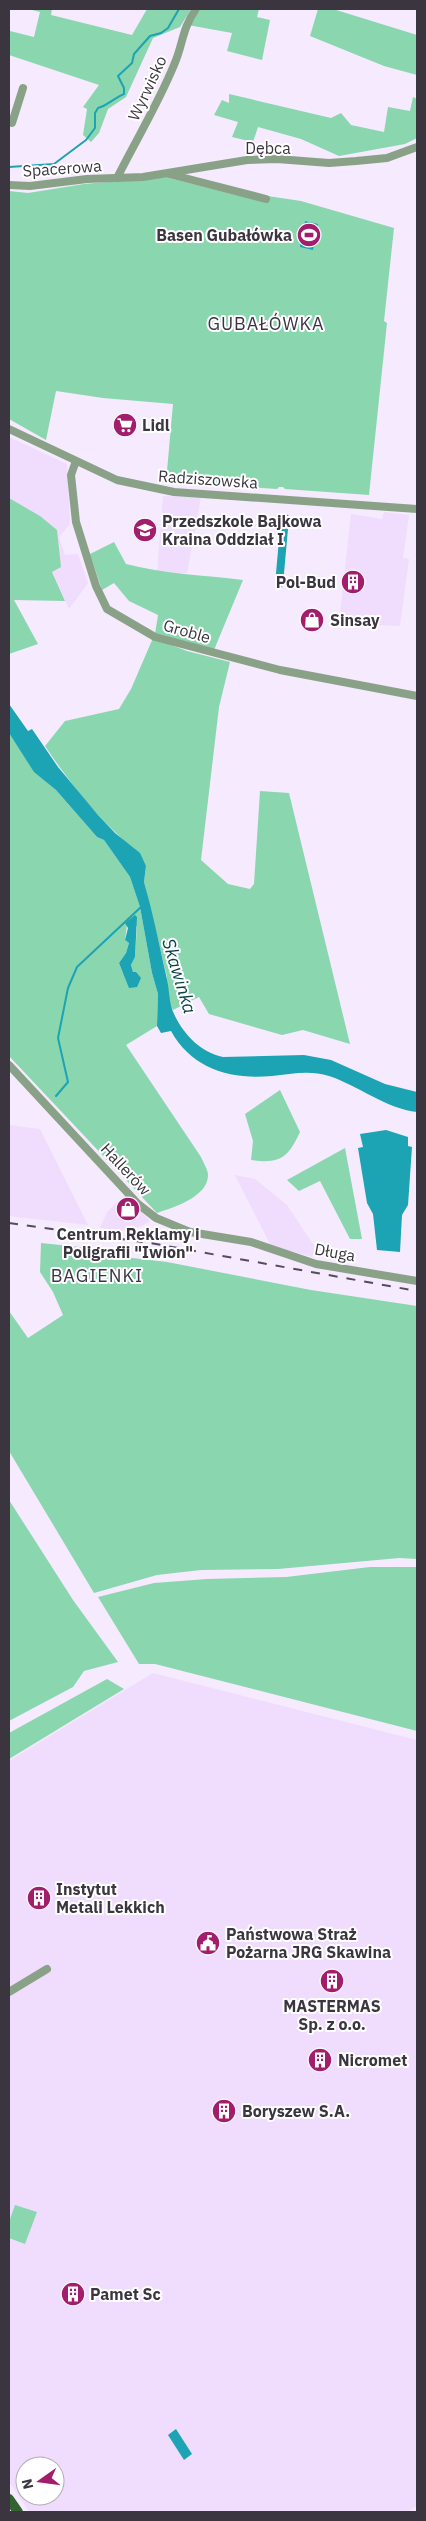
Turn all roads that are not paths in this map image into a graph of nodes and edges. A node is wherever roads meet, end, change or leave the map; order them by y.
1 (196, 9) edge
2 (23, 88) dead end
3 (9, 122) edge
4 (417, 148) edge
5 (167, 173) junction
6 (117, 178) junction
7 (9, 185) edge
8 (266, 199) dead end
9 (9, 429) edge
10 (76, 460) junction
11 (417, 509) edge
12 (417, 696) edge
13 (9, 1065) edge
14 (251, 1242) joint
15 (417, 1281) edge
16 (47, 1969) dead end
17 (9, 1992) edge
18 (9, 2499) edge
19 (18, 2512) edge

1 - 6 street, Wyrwisko
2 - 3 street
4 - 5 street, Dębca
5 - 6 street, Dębca
5 - 8 street
6 - 7 street, Spacerowa
9 - 10 street, Radziszowska
10 - 11 street, Radziszowska
10 - 12 street, Groble
13 - 14 street, Hallerów
14 - 15 street, Długa
16 - 17 street
18 - 19 main road

